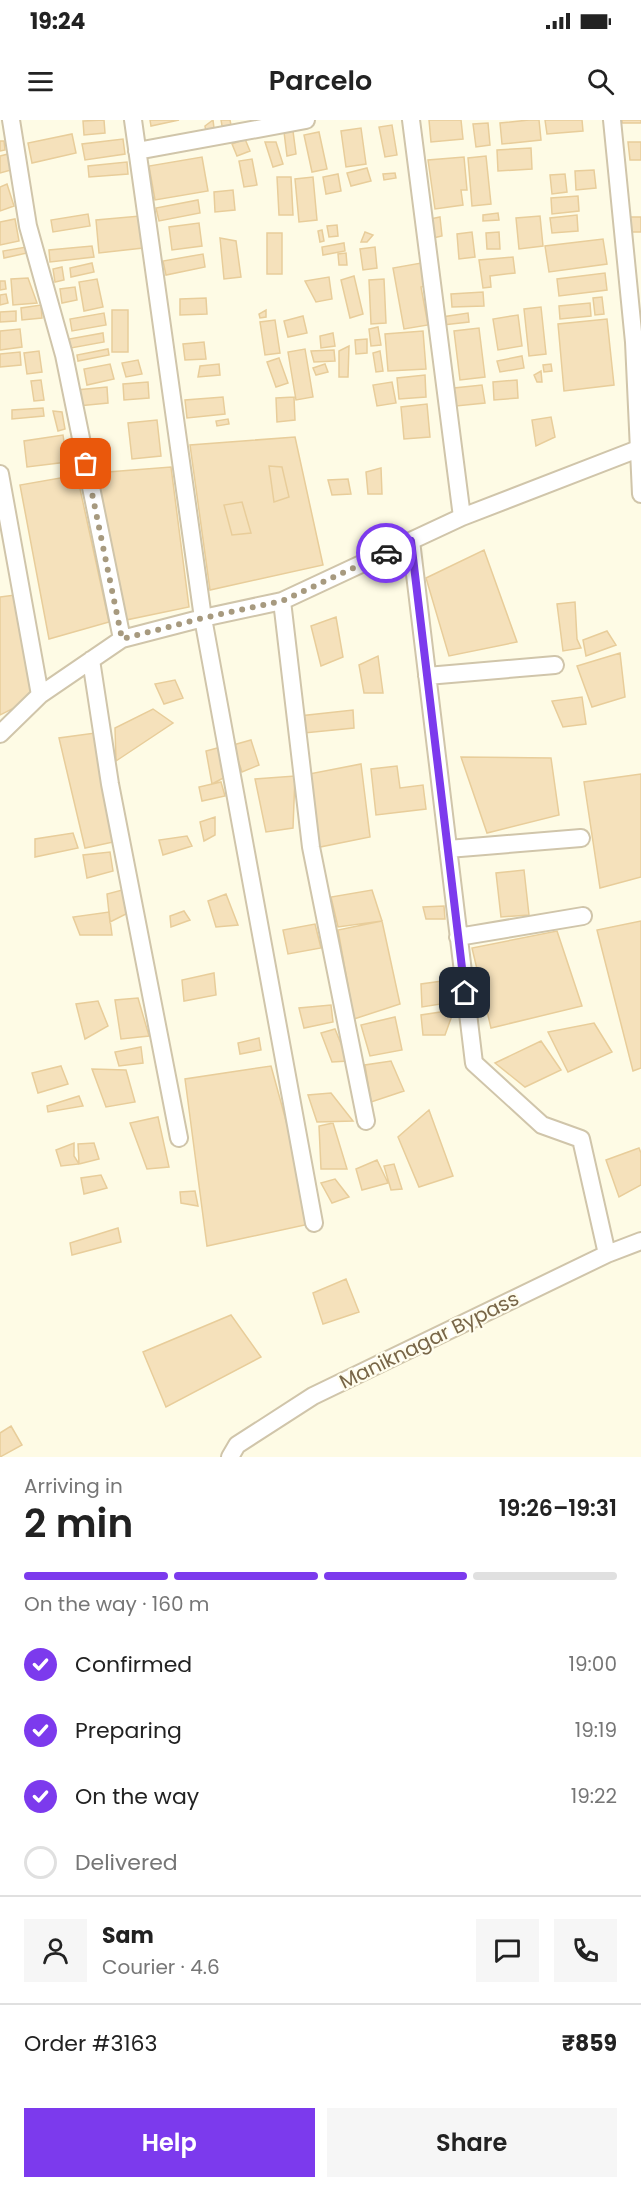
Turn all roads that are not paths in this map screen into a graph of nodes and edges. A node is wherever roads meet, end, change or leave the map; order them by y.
1 (11, 120) edge
2 (133, 120) edge
3 (306, 120) edge
4 (411, 120) edge
5 (612, 120) edge
6 (137, 151) junction
7 (638, 449) junction
8 (0, 474) edge
9 (641, 494) edge
10 (462, 517) junction
11 (411, 541) junction
12 (282, 601) junction
13 (203, 618) junction
14 (122, 639) junction
15 (91, 660) junction
16 (555, 665) dead end
17 (427, 676) junction
18 (40, 695) junction
19 (0, 734) edge
20 (581, 838) dead end
21 (448, 849) junction
22 (583, 916) dead end
23 (458, 937) junction
24 (366, 1121) dead end
25 (179, 1138) dead end
26 (314, 1223) dead end
27 (641, 1241) edge
28 (607, 1254) junction
29 (230, 1457) edge

1 - 14 street
2 - 6 street
3 - 6 street
4 - 10 street
5 - 7 street
6 - 13 street
7 - 9 street
7 - 10 street
8 - 18 street
10 - 11 street
11 - 12 street
11 - 17 street
12 - 13 street
12 - 24 street
13 - 14 street
13 - 26 street
14 - 15 street
15 - 18 street
15 - 25 street
16 - 17 street
17 - 21 street
18 - 19 street
20 - 21 street
21 - 23 street
22 - 23 street
23 - 28 street
27 - 28 street, Maniknagar Bypass
28 - 29 street, Maniknagar Bypass

